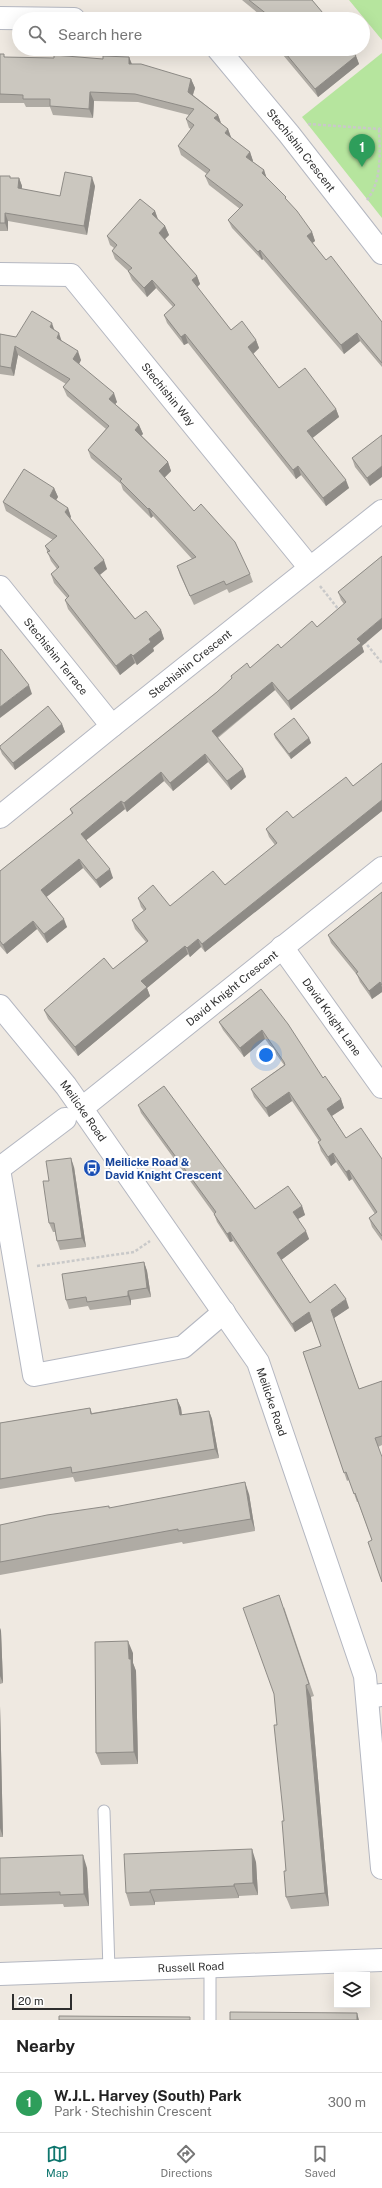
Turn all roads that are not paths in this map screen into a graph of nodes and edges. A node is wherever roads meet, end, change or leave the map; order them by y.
1 (0, 18) edge
2 (12, 18) edge
3 (224, 56) edge
4 (382, 253) edge
5 (0, 274) edge
6 (382, 511) edge
7 (310, 568) junction
8 (0, 587) edge
9 (112, 726) junction
10 (0, 818) edge
11 (382, 868) edge
12 (282, 947) junction
13 (0, 1006) edge
14 (382, 1087) edge
15 (73, 1114) junction
16 (0, 1168) edge
17 (0, 1175) edge
18 (224, 1312) junction
19 (375, 1696) edge
20 (104, 1810) dead end
21 (382, 1868) edge
22 (382, 1960) edge
23 (210, 1966) junction
24 (109, 1970) junction
25 (0, 1974) edge
26 (210, 2020) edge

1 - 2 street
3 - 4 street, Stechishin Crescent
5 - 7 street, Stechishin Way
6 - 7 street, Stechishin Crescent
7 - 9 street, Stechishin Crescent
8 - 9 street, Stechishin Terrace
9 - 10 street, Stechishin Crescent
11 - 12 street, David Knight Crescent
12 - 14 street, David Knight Lane
12 - 15 street, David Knight Crescent
13 - 15 street, Meilicke Road
15 - 16 street, David Knight Crescent
15 - 18 street, Meilicke Road
17 - 18 street
18 - 19 street, Meilicke Road
19 - 21 street, Meilicke Road
20 - 24 lane
22 - 23 street, Russell Road
23 - 24 street, Russell Road
23 - 26 lane
24 - 25 street, Russell Road

